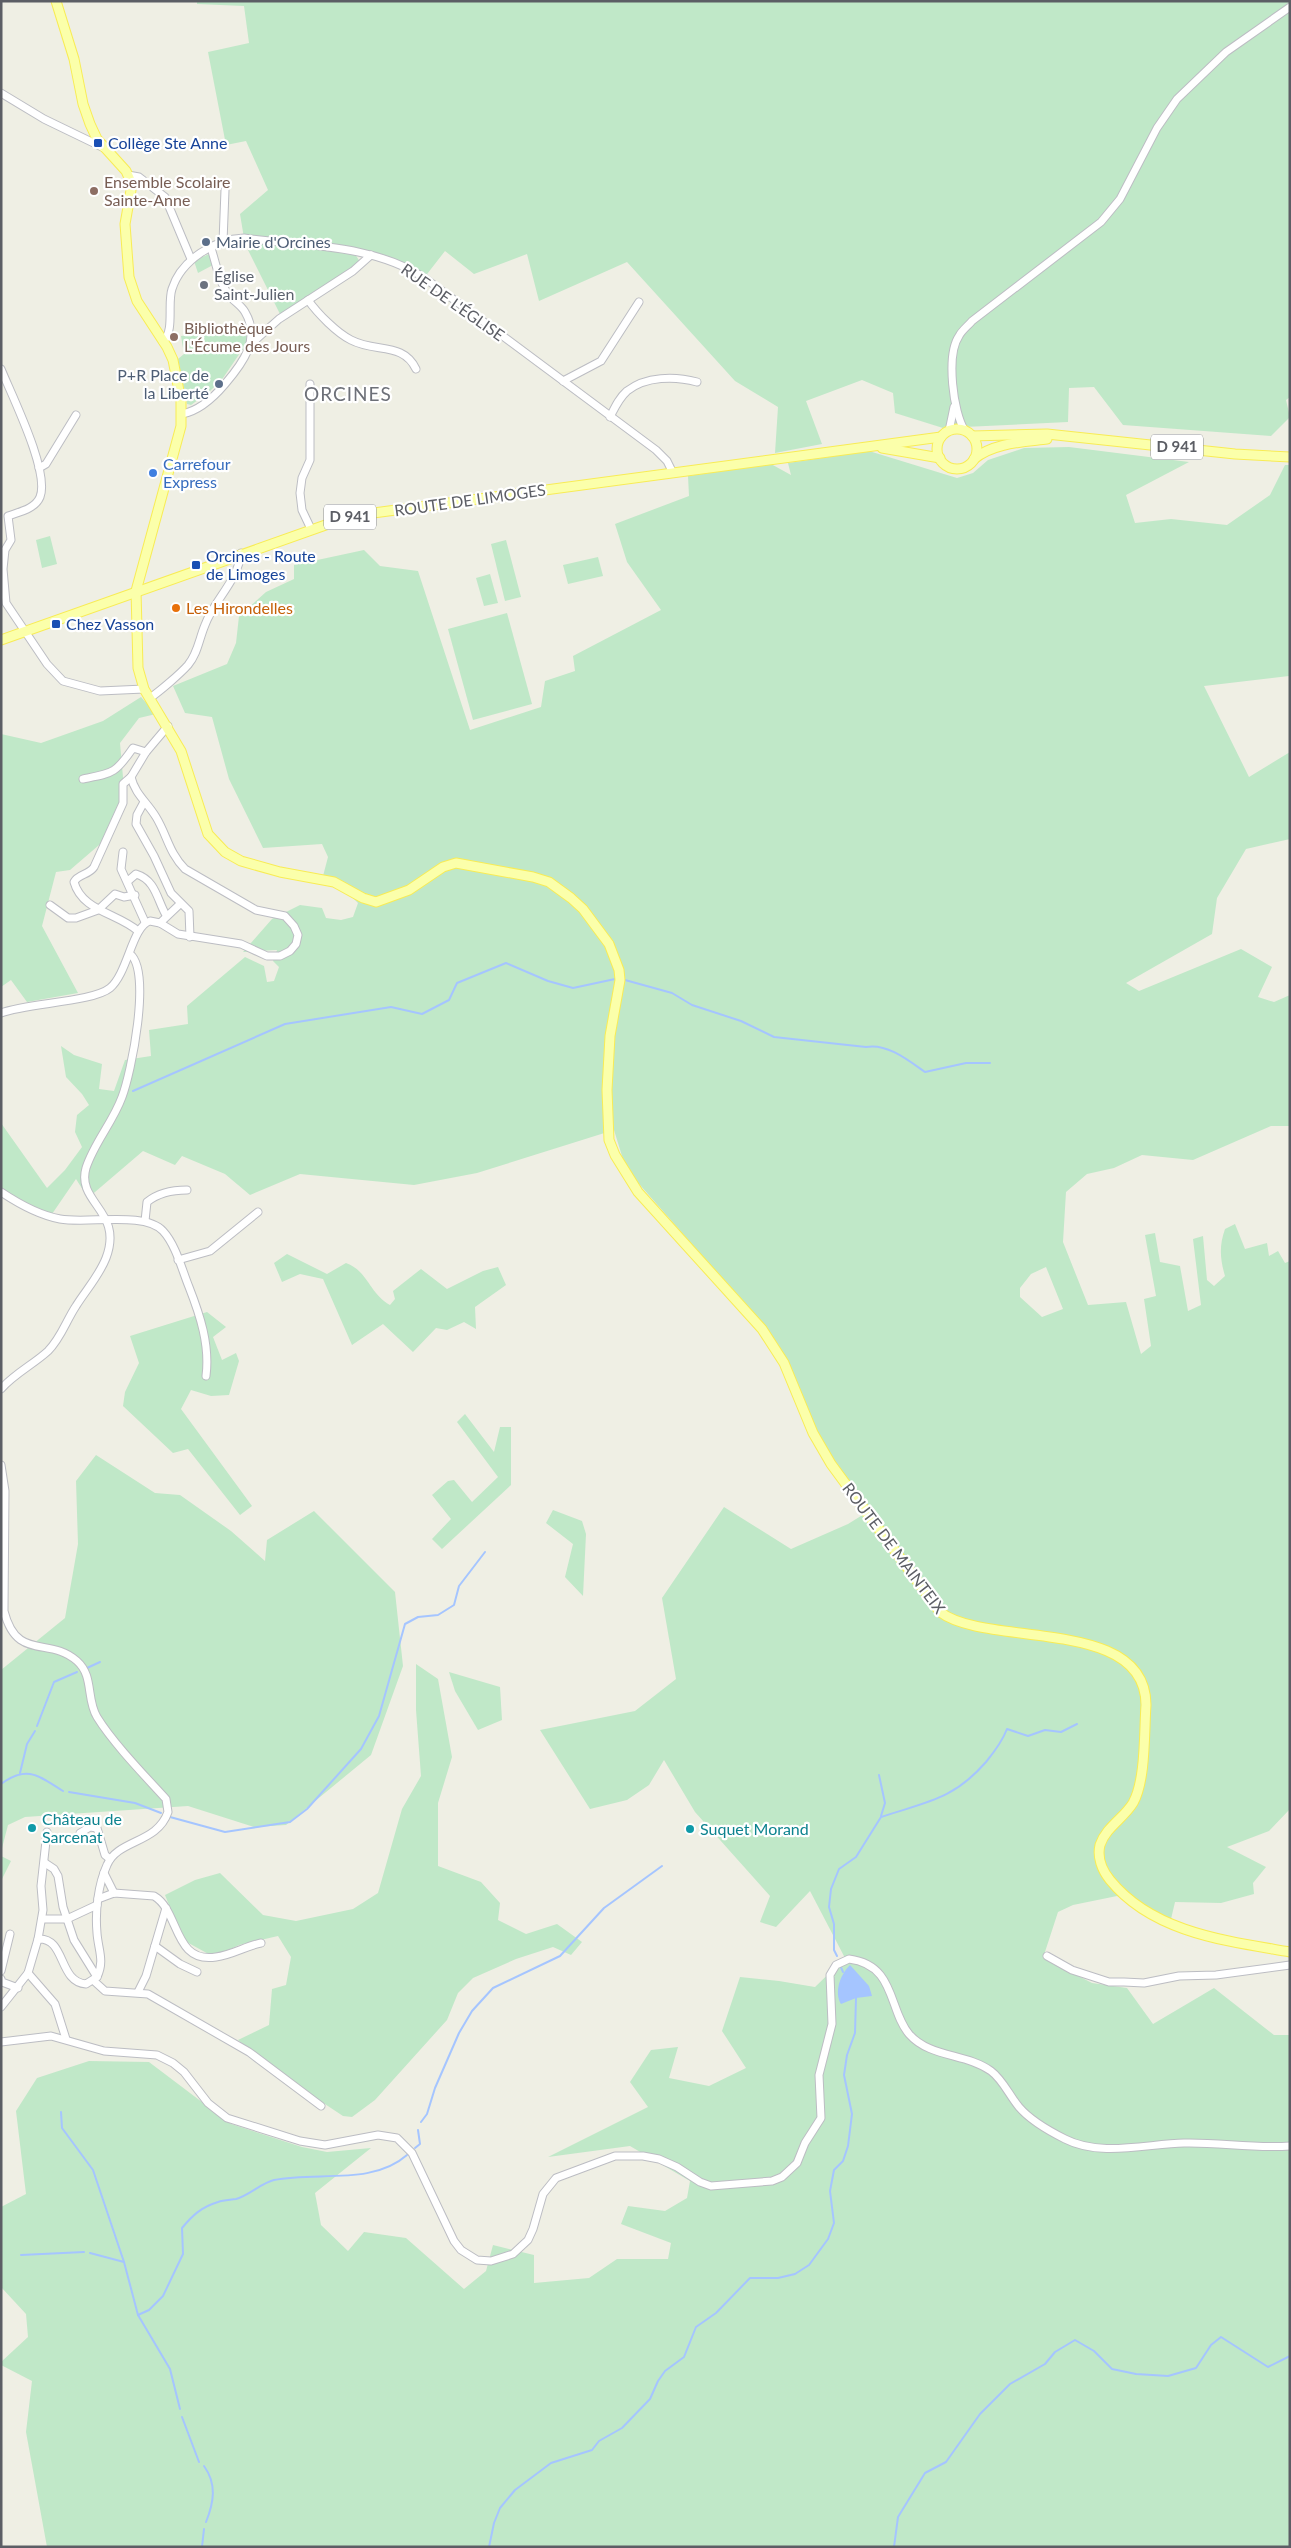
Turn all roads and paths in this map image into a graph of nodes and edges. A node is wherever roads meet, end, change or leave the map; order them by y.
1 (56, 1) edge
2 (1290, 7) edge
3 (1, 93) edge
4 (104, 148) junction
5 (128, 175) junction
6 (225, 190) dead end
7 (223, 242) junction
8 (211, 248) junction
9 (371, 254) junction
10 (191, 259) junction
11 (308, 300) junction
12 (639, 302) dead end
13 (163, 342) junction
14 (251, 344) junction
15 (416, 369) dead end
16 (1, 370) edge
17 (563, 381) junction
18 (696, 382) dead end
19 (310, 384) dead end
20 (955, 404) junction
21 (182, 414) junction
22 (76, 415) dead end
23 (610, 417) junction
24 (949, 431) junction
25 (969, 433) junction
26 (1065, 435) junction
27 (941, 437) junction
28 (867, 445) junction
29 (1290, 457) edge
30 (940, 458) junction
31 (974, 459) junction
32 (39, 468) junction
33 (673, 473) junction
34 (311, 529) junction
35 (3, 548) edge
36 (241, 554) junction
37 (136, 591) junction
38 (26, 631) junction
39 (1, 640) edge
40 (144, 689) junction
41 (150, 698) junction
42 (168, 726) junction
43 (146, 752) junction
44 (131, 777) junction
45 (82, 779) dead end
46 (144, 802) junction
47 (123, 852) dead end
48 (128, 881) junction
49 (134, 895) junction
50 (180, 904) junction
51 (50, 905) dead end
52 (98, 910) junction
53 (166, 915) junction
54 (145, 922) junction
55 (160, 923) junction
56 (138, 931) junction
57 (190, 937) junction
58 (130, 954) junction
59 (1, 1013) edge
60 (187, 1190) dead end
61 (1, 1192) edge
62 (258, 1212) dead end
63 (107, 1219) junction
64 (144, 1221) junction
65 (178, 1260) junction
66 (206, 1376) dead end
67 (1, 1389) edge
68 (1, 1465) edge
69 (47, 1832) dead end
70 (80, 1833) dead end
71 (110, 1859) junction
72 (45, 1863) junction
73 (104, 1874) junction
74 (114, 1893) junction
75 (98, 1902) junction
76 (166, 1908) junction
77 (67, 1919) junction
78 (42, 1920) junction
79 (10, 1934) dead end
80 (38, 1939) junction
81 (261, 1943) dead end
82 (155, 1946) junction
83 (1290, 1952) edge
84 (1047, 1956) dead end
85 (1290, 1965) edge
86 (1, 1971) edge
87 (198, 1972) dead end
88 (28, 1973) junction
89 (95, 1979) junction
90 (1, 1980) edge
91 (18, 1988) junction
92 (138, 1992) junction
93 (1, 2007) edge
94 (66, 2039) junction
95 (1, 2042) edge
96 (321, 2106) dead end
97 (1290, 2146) edge

1 - 4 main road
2 - 20 street
3 - 4 street
4 - 5 main road
5 - 10 street
5 - 13 main road
6 - 7 street
7 - 8 street, RUE DE L'ÉGLISE
7 - 9 street, RUE DE L'ÉGLISE
8 - 10 street, RUE DE L'ÉGLISE
8 - 14 street
9 - 11 street
9 - 17 street, RUE DE L'ÉGLISE
10 - 13 street
11 - 14 street
11 - 15 street
12 - 17 street
13 - 21 main road
14 - 21 street
16 - 32 street
17 - 23 street, RUE DE L'ÉGLISE
18 - 23 street
19 - 34 street
20 - 24 street
20 - 25 street
21 - 37 main road
22 - 32 street
23 - 33 street, RUE DE L'ÉGLISE
24 - 25 main road
24 - 27 main road
25 - 26 main road, D 941
25 - 31 main road
26 - 29 main road, D 941
26 - 31 main road, D 941
27 - 28 main road, ROUTE DE LIMOGES / D 941
27 - 30 main road
28 - 30 main road, ROUTE DE LIMOGES / D 941
28 - 33 main road, ROUTE DE LIMOGES / D 941
30 - 31 main road
32 - 35 street
33 - 34 main road, ROUTE DE LIMOGES / D 941
34 - 36 main road, ROUTE DE LIMOGES / D 941
35 - 38 street
36 - 37 main road, ROUTE DE LIMOGES / D 941
36 - 41 street
37 - 38 main road, ROUTE DE LIMOGES / D 941
37 - 40 main road
38 - 39 main road, ROUTE DE LIMOGES / D 941
38 - 40 street
40 - 41 main road
41 - 42 main road
42 - 43 street
42 - 83 main road, ROUTE DE MAINTEIX
43 - 44 street
43 - 45 street
44 - 46 street
44 - 52 street
46 - 50 street
46 - 57 street
47 - 48 street
48 - 49 street
48 - 53 street
49 - 52 street
49 - 54 street
50 - 53 street
50 - 57 street
51 - 52 street
52 - 56 street
53 - 55 street
54 - 55 street
54 - 56 street
55 - 57 street
56 - 58 street
58 - 59 street
58 - 63 street
60 - 64 street
61 - 63 street
62 - 65 street
63 - 64 street
63 - 67 street
64 - 65 street
65 - 66 street
68 - 71 street
69 - 72 street
70 - 71 street
71 - 73 street
72 - 77 street
72 - 78 street
73 - 74 street
73 - 75 street
74 - 75 street
74 - 76 street
75 - 77 street
75 - 89 street
76 - 81 street
76 - 82 street
77 - 78 street
77 - 89 street
78 - 80 street
79 - 86 street
80 - 88 street
80 - 89 street
82 - 87 street
82 - 92 street
84 - 85 street
88 - 91 street
88 - 94 street
89 - 92 street
90 - 91 street
91 - 93 street
92 - 96 street
94 - 95 street
94 - 97 street

